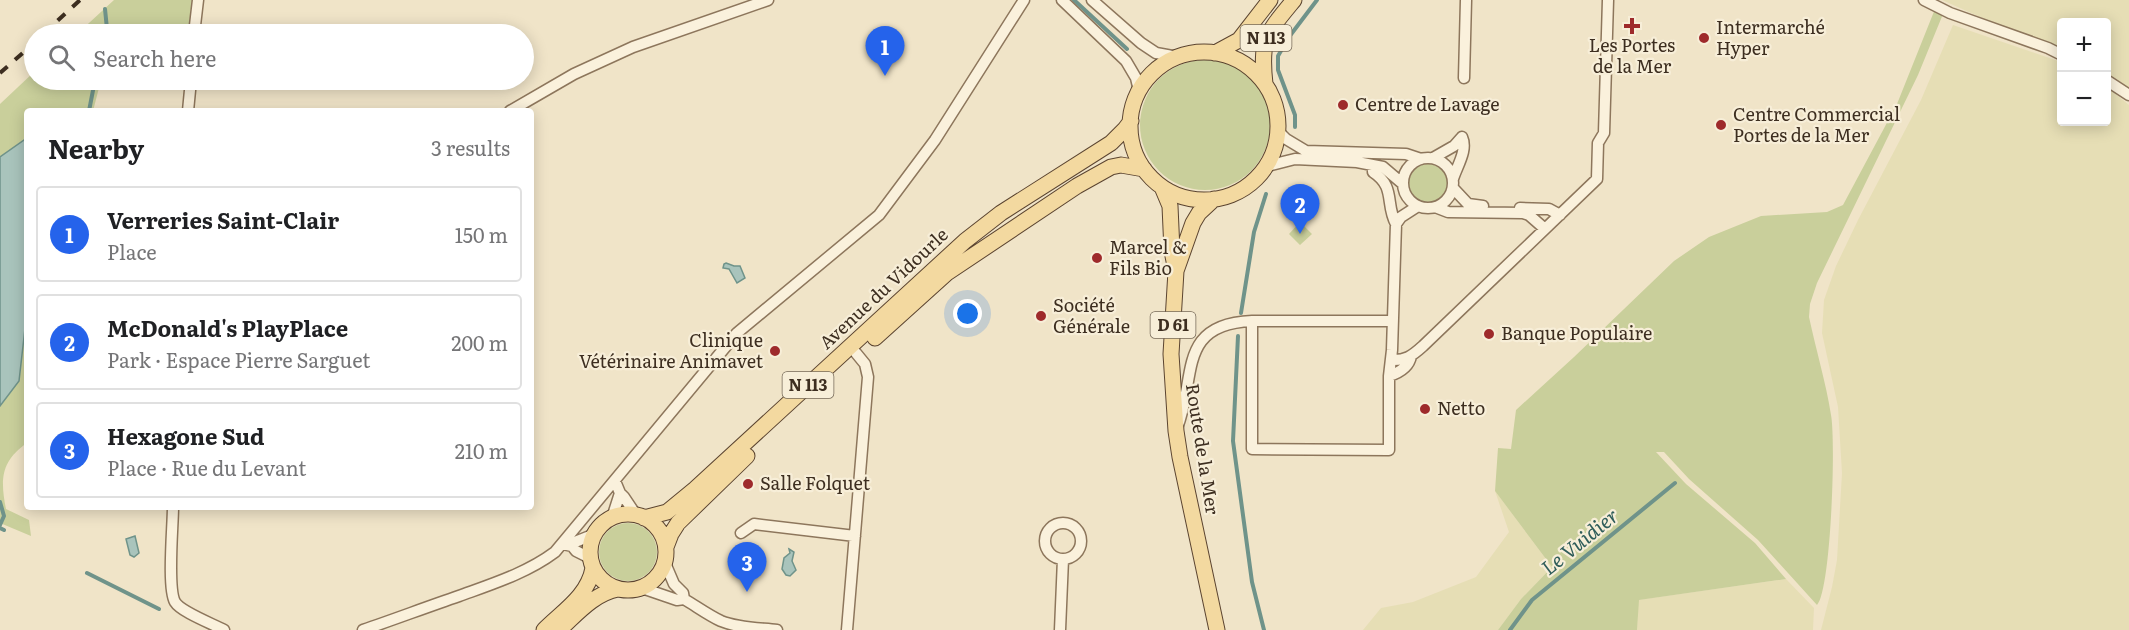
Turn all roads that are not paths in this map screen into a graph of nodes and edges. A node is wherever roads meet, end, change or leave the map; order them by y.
1 (198, 0) edge
2 (768, 0) edge
3 (1023, 0) edge
4 (1062, 0) edge
5 (1092, 0) edge
6 (1270, 0) edge
7 (1294, 0) edge
8 (1466, 0) edge
9 (1608, 0) edge
10 (1924, 0) edge
11 (195, 24) edge
12 (1215, 53) junction
13 (2057, 53) edge
14 (1178, 57) junction
15 (1464, 78) dead end
16 (2111, 83) edge
17 (1265, 84) junction
18 (190, 90) edge
19 (1139, 91) junction
20 (2129, 95) edge
21 (188, 108) edge
22 (515, 108) edge
23 (1131, 121) junction
24 (1278, 131) junction
25 (1421, 159) junction
26 (1433, 159) junction
27 (1267, 166) junction
28 (1373, 166) junction
29 (1144, 170) junction
30 (1453, 184) junction
31 (1162, 187) junction
32 (1403, 187) junction
33 (1214, 200) junction
34 (1391, 204) junction
35 (1418, 206) junction
36 (1435, 207) junction
37 (1560, 215) junction
38 (1395, 224) junction
39 (1545, 229) junction
40 (1176, 271) junction
41 (1252, 321) junction
42 (1393, 321) junction
43 (856, 353) junction
44 (1411, 356) junction
45 (1391, 360) junction
46 (1389, 376) junction
47 (1176, 431) junction
48 (615, 481) junction
49 (620, 493) junction
50 (173, 510) edge
51 (640, 516) junction
52 (612, 518) junction
53 (741, 533) dead end
54 (595, 534) junction
55 (855, 536) junction
56 (567, 545) junction
57 (666, 546) junction
58 (1063, 559) dead end
59 (592, 563) junction
60 (665, 563) junction
61 (642, 588) junction
62 (618, 589) junction
63 (684, 599) junction
64 (224, 630) edge
65 (363, 630) edge
66 (544, 630) edge
67 (559, 630) edge
68 (777, 630) edge
69 (847, 630) edge
70 (1060, 630) edge
71 (1216, 630) edge

1 - 11 street
2 - 22 street
3 - 48 street
4 - 19 street
5 - 14 street
6 - 12 main road, N 113
7 - 17 main road, N 113
8 - 15 street
9 - 37 street
10 - 13 street
12 - 14 main road
12 - 17 main road
14 - 19 main road
16 - 20 street
17 - 24 main road
18 - 21 street
19 - 23 main road
23 - 29 main road
23 - 51 main road, Avenue du Vidourle / N 113
24 - 25 street
24 - 27 main road
25 - 26 street
25 - 32 street
26 - 30 street
26 - 30 street
27 - 28 street
27 - 33 main road
28 - 32 street
28 - 34 street
29 - 31 main road
29 - 43 main road, Avenue du Vidourle / N 113
30 - 36 street
30 - 37 street
31 - 33 main road
31 - 40 main road, Route de la Mer / D 61
32 - 34 street
32 - 35 street
33 - 40 main road, Route de la Mer / D 61
34 - 38 street
35 - 36 street
35 - 38 street
36 - 39 street
37 - 39 street
38 - 42 street
39 - 44 street
40 - 47 main road, Route de la Mer / D 61
41 - 42 street
41 - 46 street
41 - 47 street
42 - 45 street
43 - 55 street
43 - 57 main road, Avenue du Vidourle / N 113
44 - 45 street
44 - 46 street
45 - 46 street
47 - 71 main road, Route de la Mer / D 61
48 - 49 street
48 - 56 street
49 - 51 street
49 - 52 street
50 - 64 street
51 - 52 main road
51 - 57 main road
52 - 54 main road
53 - 55 street
54 - 56 street
54 - 59 main road
55 - 69 street
56 - 59 street
56 - 65 street
57 - 60 main road
58 - 70 street
59 - 62 main road
59 - 66 main road
60 - 61 main road
60 - 63 street
61 - 62 main road
61 - 63 street
62 - 67 main road
63 - 68 street

